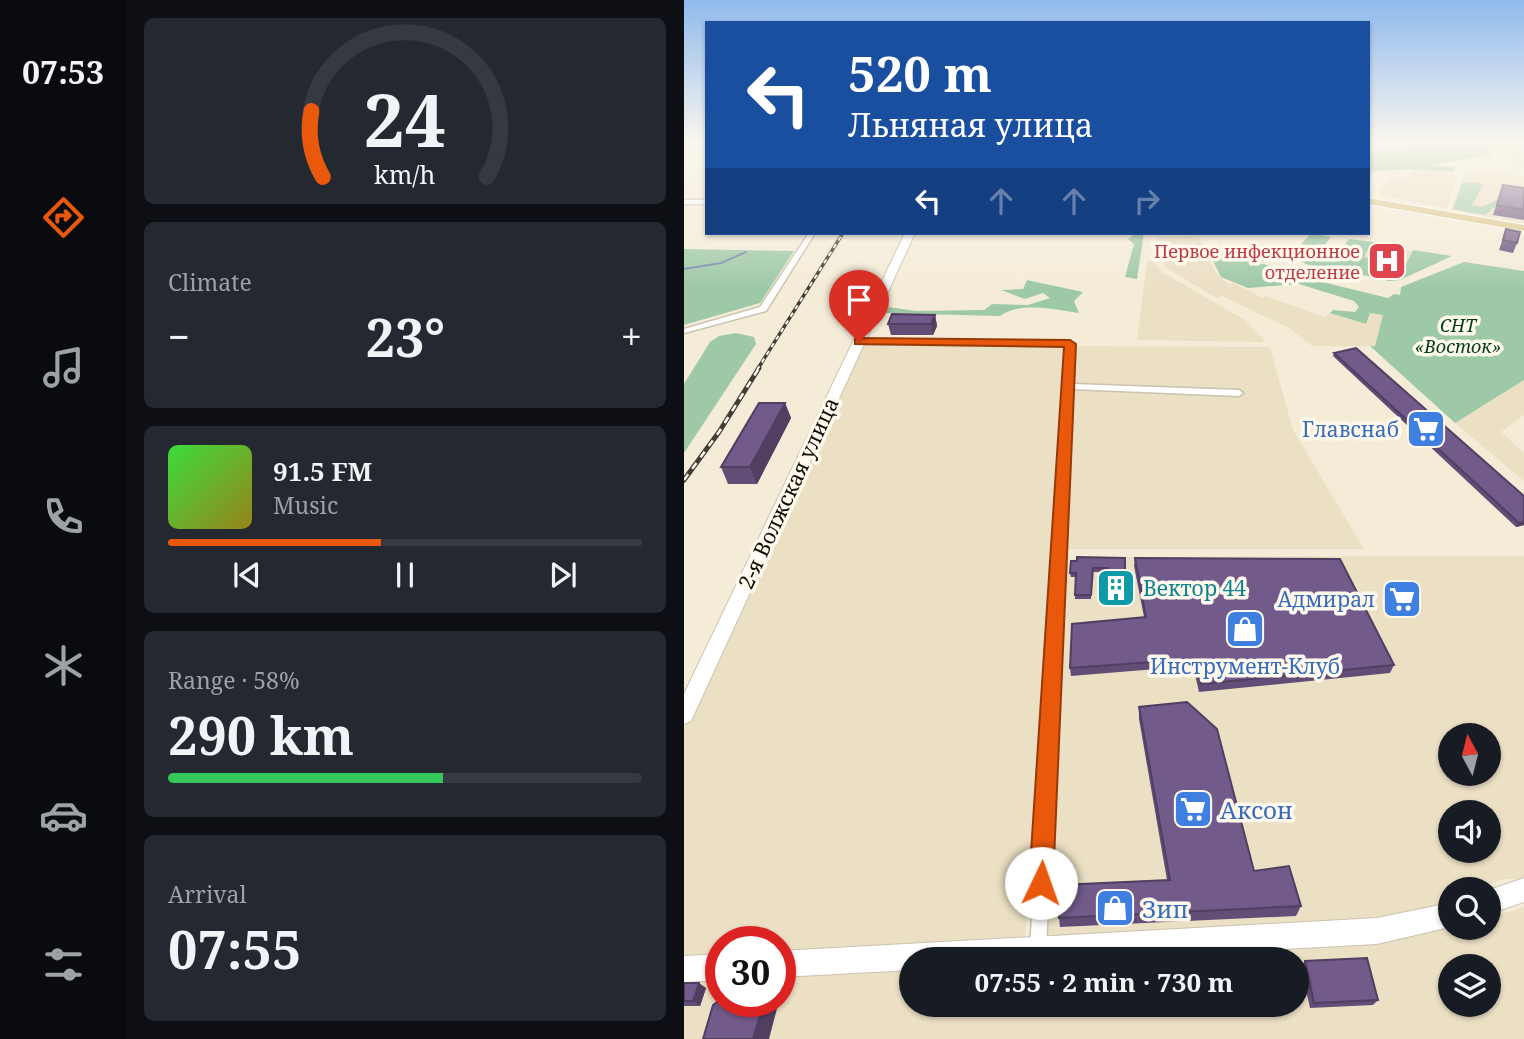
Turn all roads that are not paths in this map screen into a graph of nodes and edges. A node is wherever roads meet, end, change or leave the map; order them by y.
1 (684, 202) edge
2 (705, 202) edge
3 (1370, 202) edge
4 (1524, 229) edge
5 (811, 235) edge
6 (909, 235) edge
7 (684, 331) edge
8 (859, 342) junction
9 (1068, 386) junction
10 (1239, 393) dead end
11 (684, 715) edge
12 (1524, 890) edge
13 (1501, 898) edge
14 (1438, 918) edge
15 (1038, 947) edge
16 (1092, 947) edge
17 (899, 958) edge
18 (796, 963) edge
19 (705, 968) edge
20 (684, 969) edge

1 - 2 street
3 - 4 main road
5 - 7 street
6 - 8 street, 2-я Волжская улица
8 - 9 street
8 - 11 street, 2-я Волжская улица
9 - 10 street
9 - 15 street
12 - 13 street
14 - 16 street
17 - 18 street
19 - 20 street

